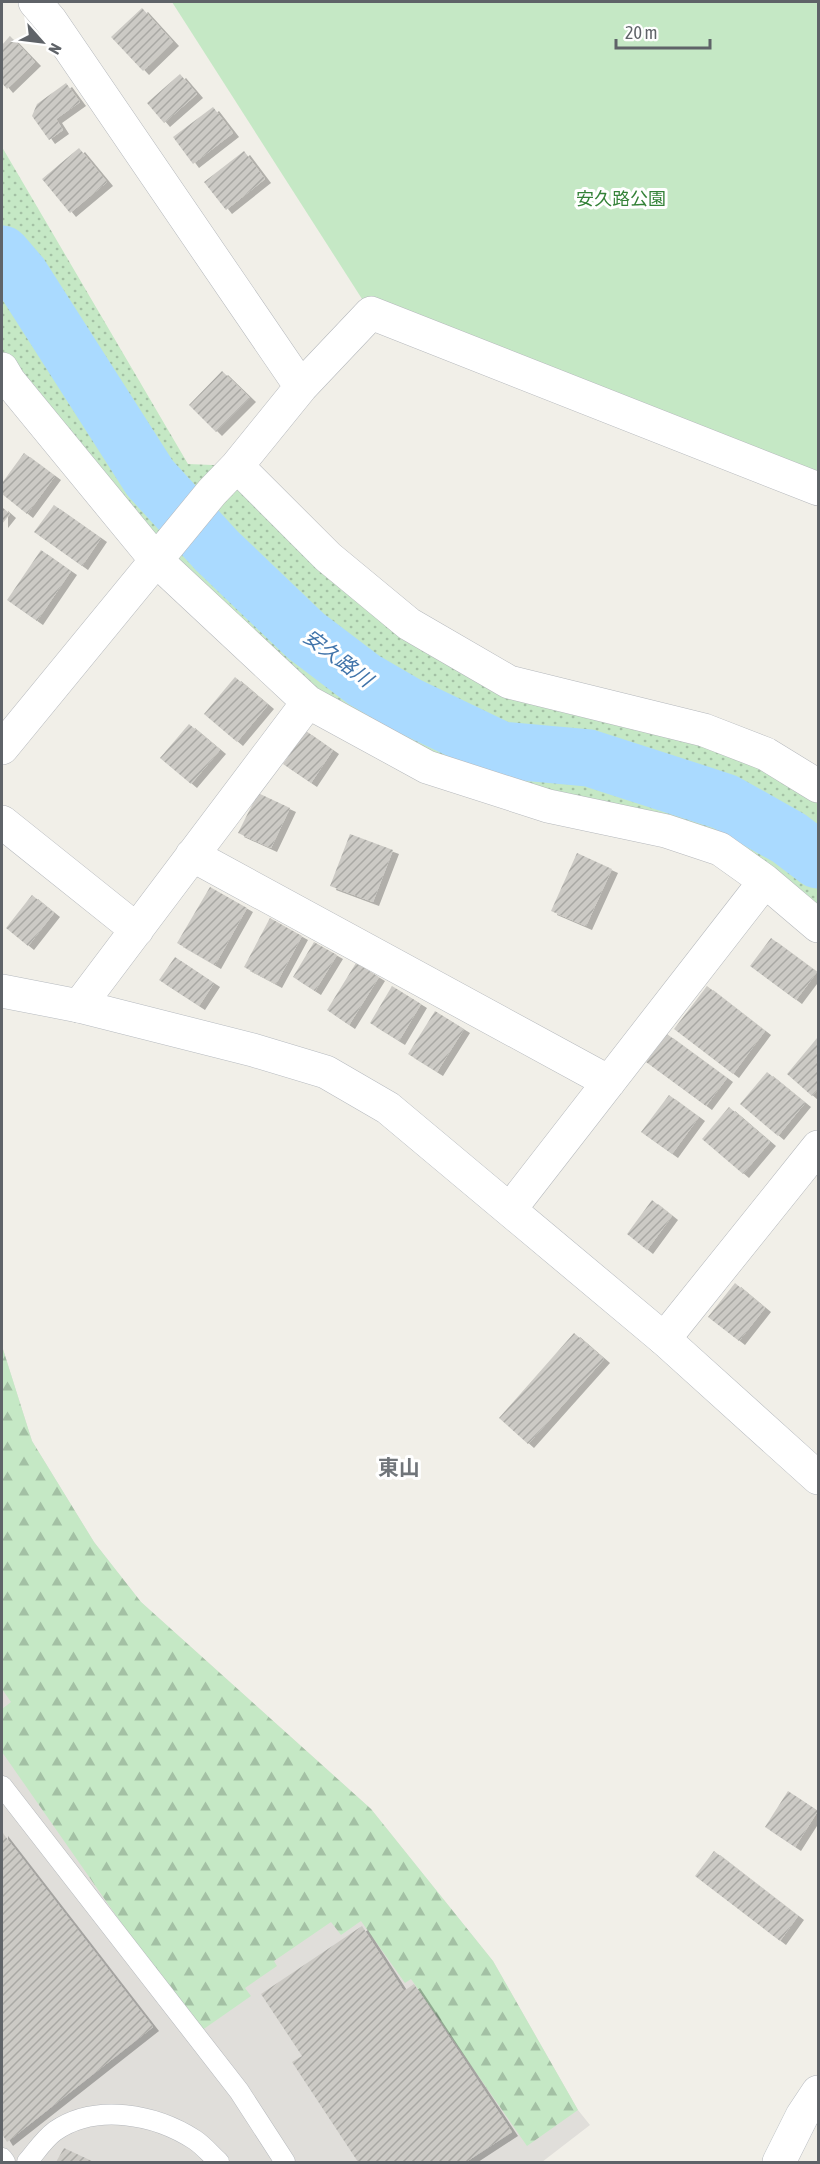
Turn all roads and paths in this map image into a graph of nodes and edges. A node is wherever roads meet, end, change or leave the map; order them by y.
1 (51, 8) edge
2 (4, 380) edge
3 (301, 387) junction
4 (237, 466) junction
5 (819, 489) edge
6 (156, 560) junction
7 (308, 702) junction
8 (2, 748) edge
9 (819, 786) edge
10 (2, 822) edge
11 (192, 855) junction
12 (765, 880) junction
13 (819, 926) edge
14 (137, 930) junction
15 (2, 990) edge
16 (79, 1006) junction
17 (609, 1082) junction
18 (819, 1147) edge
19 (511, 1208) junction
20 (664, 1339) junction
21 (818, 1475) edge
22 (2, 1786) edge
23 (819, 2092) edge
24 (2, 2158) edge
25 (5, 2163) edge
26 (27, 2163) edge
27 (219, 2163) edge
28 (285, 2163) edge
29 (779, 2163) edge

1 - 3 street
2 - 6 street
3 - 4 street
3 - 5 street
4 - 6 street
4 - 9 street
6 - 7 street
6 - 8 street
7 - 11 street
7 - 12 street
10 - 14 street
11 - 14 street
11 - 17 street
12 - 13 street
12 - 17 street
14 - 16 street
15 - 16 street
16 - 19 street
17 - 19 street
18 - 20 street
19 - 20 street
20 - 21 street
22 - 28 lane
23 - 29 street
24 - 25 lane
26 - 27 lane

